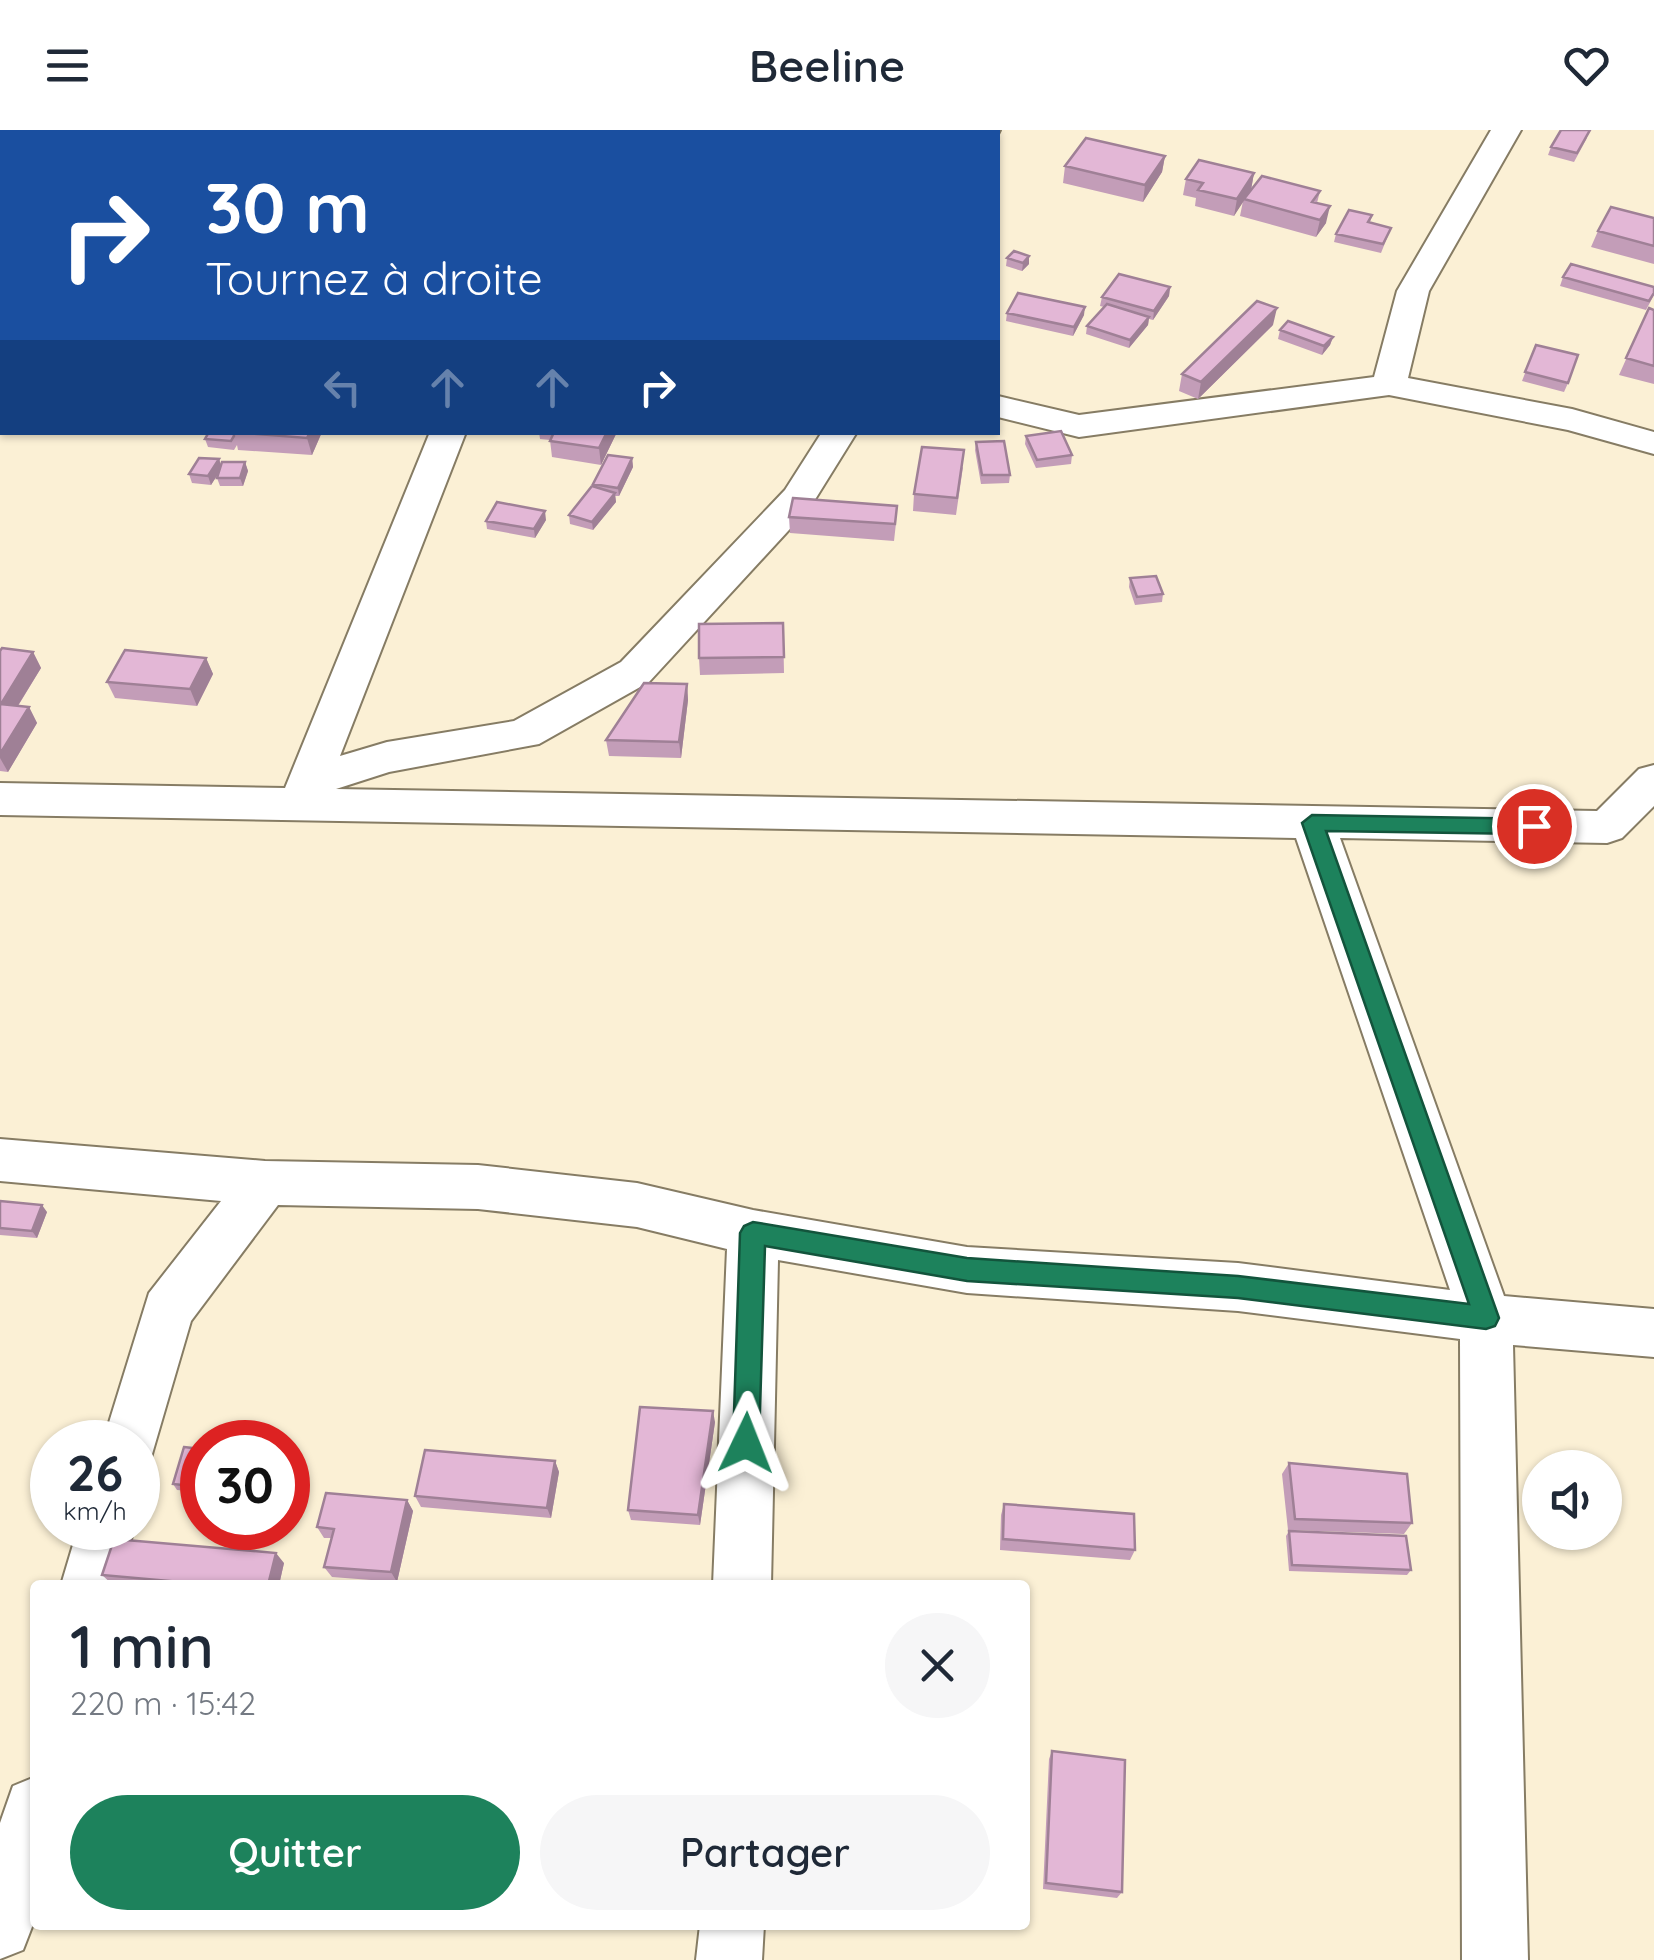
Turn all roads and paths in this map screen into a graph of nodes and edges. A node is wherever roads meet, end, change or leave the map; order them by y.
1 (1506, 130) edge
2 (1389, 385) junction
3 (1000, 407) edge
4 (447, 435) edge
5 (838, 435) edge
6 (1654, 443) edge
7 (1654, 780) edge
8 (305, 792) junction
9 (0, 799) edge
10 (1312, 823) junction
11 (0, 1160) edge
12 (264, 1183) junction
13 (753, 1233) junction
14 (1486, 1318) junction
15 (1654, 1333) edge
16 (136, 1420) edge
17 (100, 1550) edge
18 (91, 1580) edge
19 (742, 1580) edge
20 (30, 1828) edge
21 (0, 1927) edge
22 (732, 1930) edge
23 (729, 1960) edge
24 (1495, 1960) edge

1 - 2 street
2 - 3 street
2 - 6 street
4 - 8 street
5 - 8 street
7 - 10 street
8 - 9 street
8 - 10 street
10 - 14 street
11 - 12 street
12 - 13 street
12 - 16 street
13 - 14 street
13 - 19 street
14 - 15 street
14 - 24 street
17 - 18 street
20 - 21 street
22 - 23 street

